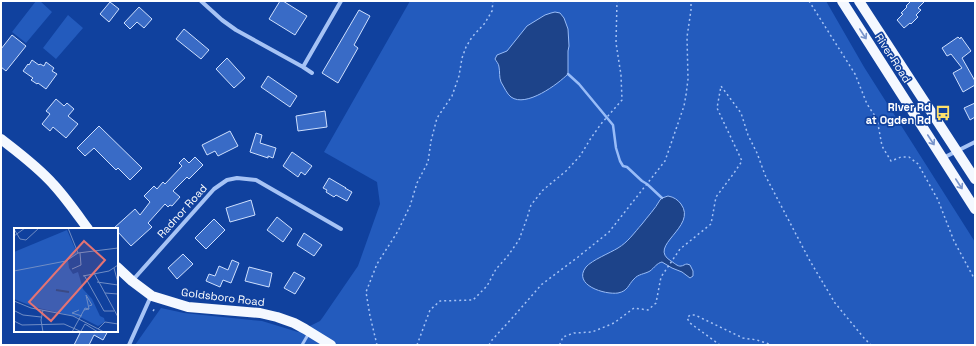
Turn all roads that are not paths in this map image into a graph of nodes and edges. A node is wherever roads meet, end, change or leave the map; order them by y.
1 (201, 1) edge
2 (341, 1) edge
3 (842, 1) edge
4 (859, 1) edge
5 (302, 67) junction
6 (312, 74) dead end
7 (1, 139) edge
8 (975, 142) edge
9 (957, 151) junction
10 (943, 159) junction
11 (975, 179) edge
12 (975, 209) edge
13 (87, 228) edge
14 (341, 229) dead end
15 (118, 268) edge
16 (132, 281) junction
17 (152, 296) junction
18 (310, 331) junction
19 (128, 345) edge
20 (302, 345) edge
21 (331, 345) edge

1 - 5 street
2 - 5 street
3 -> 10 main road, River Road
4 - 9 main road, River Road
5 - 6 street
7 - 13 main road
8 - 9 street
9 - 10 street
9 - 11 main road, River Road
10 -> 12 main road, River Road
14 - 16 street, Radnor Road
15 - 16 main road, Goldsboro Road
16 - 17 main road, Goldsboro Road
17 - 18 main road, Goldsboro Road
17 - 19 street
18 - 20 lane
18 - 21 main road, Goldsboro Road

